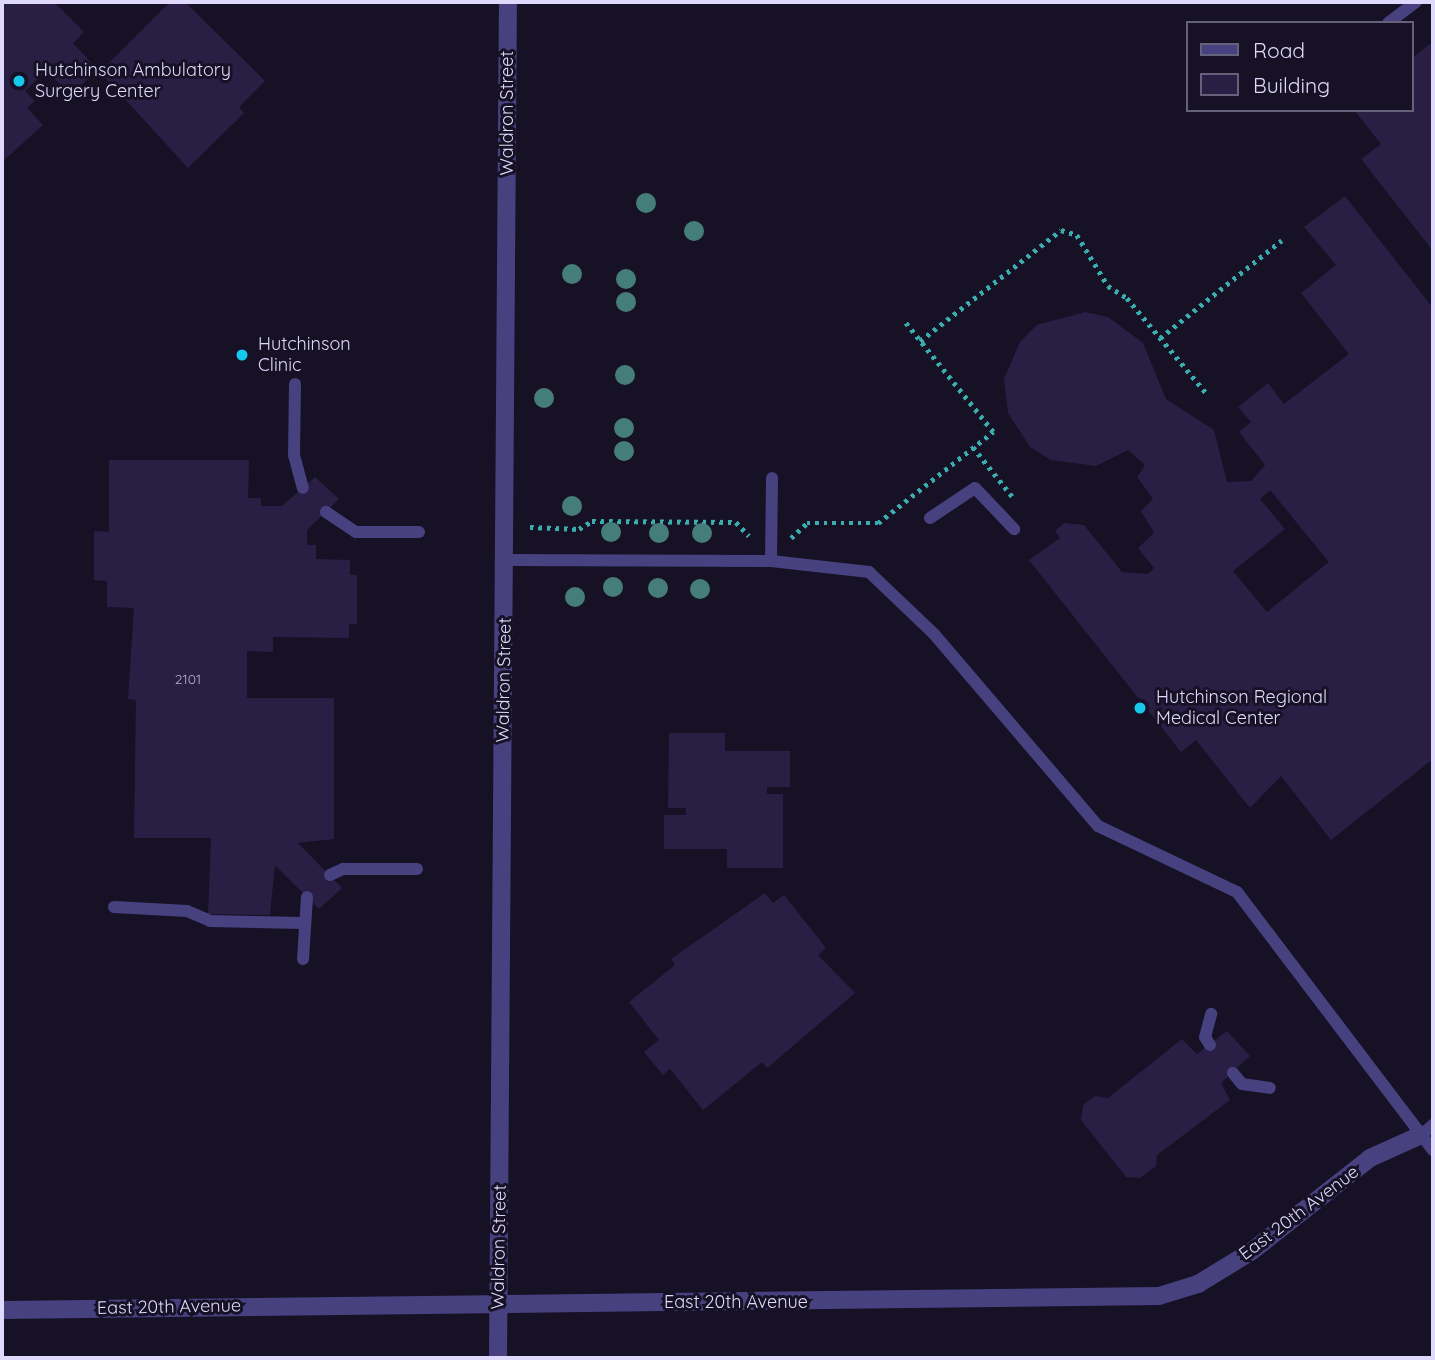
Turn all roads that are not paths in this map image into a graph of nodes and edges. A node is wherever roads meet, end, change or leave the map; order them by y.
1 (508, 2) edge
2 (1416, 2) edge
3 (1391, 21) edge
4 (295, 384) dead end
5 (772, 478) dead end
6 (303, 488) dead end
7 (326, 512) dead end
8 (930, 518) dead end
9 (1014, 529) dead end
10 (419, 532) dead end
11 (505, 560) junction
12 (771, 561) junction
13 (417, 869) dead end
14 (330, 875) dead end
15 (307, 897) dead end
16 (114, 908) dead end
17 (302, 923) junction
18 (303, 958) dead end
19 (1211, 1014) dead end
20 (1210, 1045) dead end
21 (1233, 1073) dead end
22 (1270, 1087) dead end
23 (1427, 1130) edge
24 (1433, 1150) edge
25 (498, 1303) junction
26 (2, 1310) edge
27 (498, 1358) edge

1 - 11 street, Waldron Street
2 - 3 lane
4 - 6 lane
5 - 12 lane
7 - 10 lane
8 - 9 lane
11 - 12 lane
11 - 25 street, Waldron Street
12 - 23 lane
13 - 14 lane
15 - 17 lane
16 - 17 lane
17 - 18 lane
19 - 20 lane
21 - 22 lane
23 - 24 lane
23 - 25 street, East 20th Avenue
25 - 26 street, East 20th Avenue
25 - 27 street, Waldron Street

